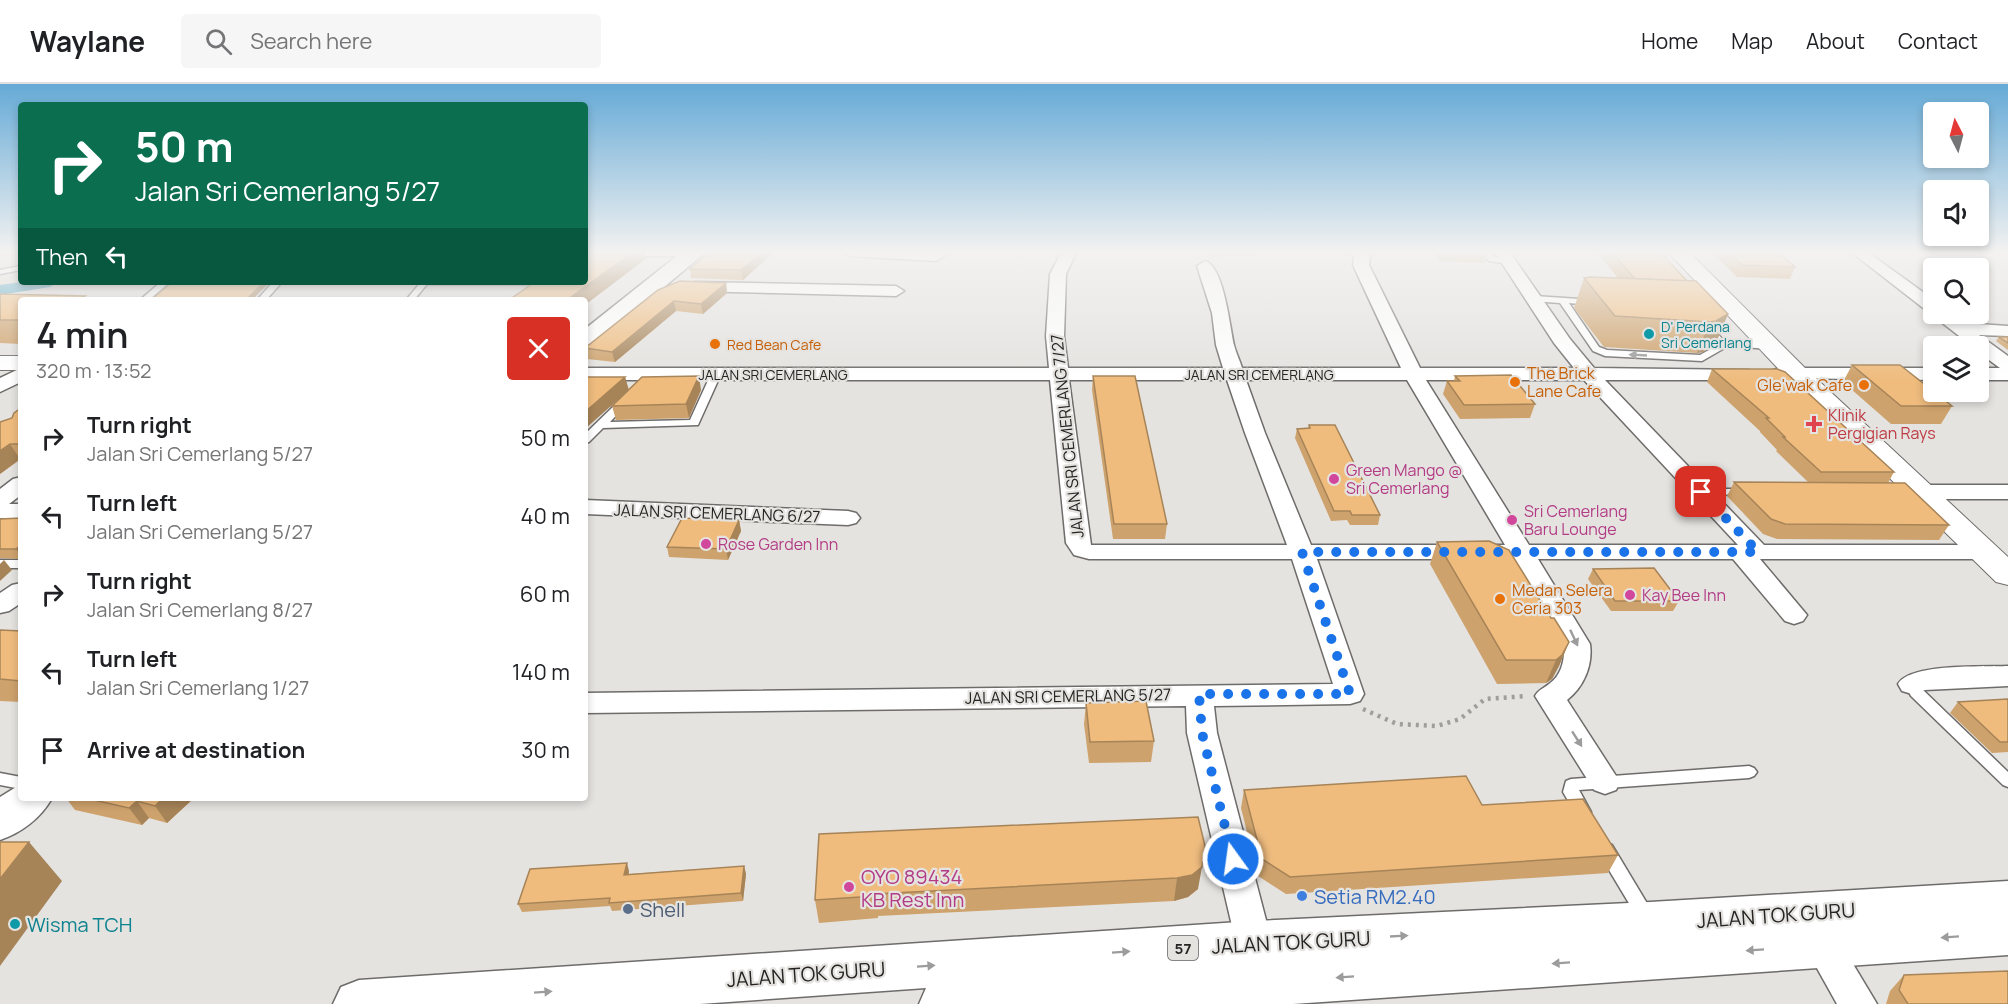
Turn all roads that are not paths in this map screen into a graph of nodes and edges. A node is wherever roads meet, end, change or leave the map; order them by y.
1 (642, 294) joint
2 (648, 294) edge
3 (1057, 294) edge
4 (1215, 294) edge
5 (1376, 294) edge
6 (1532, 294) edge
7 (1716, 294) edge
8 (1535, 299) junction
9 (1562, 300) junction
10 (1604, 302) edge
11 (1701, 321) edge
12 (1954, 324) edge
13 (1959, 328) junction
14 (2008, 331) edge
15 (588, 339) edge
16 (1722, 343) junction
17 (1770, 346) junction
18 (2008, 365) edge
19 (588, 374) edge
20 (716, 374) junction
21 (1059, 374) junction
22 (1235, 374) junction
23 (1413, 374) junction
24 (1589, 374) junction
25 (1797, 374) junction
26 (1923, 374) edge
27 (1989, 374) edge
28 (2008, 374) edge
29 (630, 398) edge
30 (601, 425) junction
31 (588, 437) edge
32 (18, 486) edge
33 (1701, 492) junction
34 (1760, 492) edge
35 (1909, 492) junction
36 (2008, 492) edge
37 (0, 500) edge
38 (588, 507) edge
39 (18, 511) edge
40 (0, 512) edge
41 (848, 518) dead end
42 (1302, 552) junction
43 (1522, 552) junction
44 (1749, 552) junction
45 (1982, 552) junction
46 (0, 564) edge
47 (18, 564) edge
48 (2008, 575) edge
49 (18, 593) edge
50 (0, 605) edge
51 (1794, 615) dead end
52 (2008, 676) edge
53 (1912, 684) joint
54 (1199, 694) junction
55 (588, 703) edge
56 (1749, 772) dead end
57 (0, 779) edge
58 (2008, 781) edge
59 (18, 782) edge
60 (1605, 782) junction
61 (26, 801) edge
62 (0, 822) edge
63 (2008, 901) edge
64 (1650, 923) junction
65 (2008, 933) edge
66 (1254, 944) junction
67 (1822, 945) junction
68 (1004, 1002) edge
69 (359, 1004) edge
70 (945, 1004) edge
71 (1858, 1004) edge

1 - 2 street
1 - 15 main road
3 - 21 street, JALAN SRI CEMERLANG 7/27
4 - 22 street
5 - 23 street
6 - 8 street
7 - 17 street
8 - 9 lane
8 - 24 street
9 - 10 lane
16 -> 9 lane
11 - 16 lane
12 - 13 street
13 - 14 street
13 - 18 street
16 - 17 lane
17 - 25 street
19 - 20 street, JALAN SRI CEMERLANG
20 - 21 street, JALAN SRI CEMERLANG
20 - 30 lane
21 - 22 street, JALAN SRI CEMERLANG
21 - 42 street, JALAN SRI CEMERLANG 7/27
22 - 23 street, JALAN SRI CEMERLANG
22 - 42 street
23 - 24 street, JALAN SRI CEMERLANG
23 - 43 street
24 - 25 street, JALAN SRI CEMERLANG
24 - 33 street
25 - 26 street, JALAN SRI CEMERLANG
25 - 35 street
27 - 28 street
29 - 30 lane
30 - 31 lane
32 - 37 street
33 - 34 lane
33 - 44 street
35 - 36 street
35 - 45 street
38 - 41 street, JALAN SRI CEMERLANG 6/27
39 - 40 street
42 - 43 street
42 - 54 street, JALAN SRI CEMERLANG 5/27
43 - 44 street
43 -> 60 street
44 - 45 street
44 - 51 street
45 - 48 street
46 - 47 lane
49 - 50 street
52 - 53 street
53 - 58 lane
54 - 55 street, JALAN SRI CEMERLANG 5/27
54 - 66 street
56 - 60 lane
57 - 59 lane
60 - 64 lane
61 - 62 main road
63 - 64 main road, JALAN TOK GURU / 57
66 -> 64 main road, JALAN TOK GURU / 57
65 -> 67 main road, JALAN TOK GURU
69 -> 66 main road, JALAN TOK GURU / 57
67 -> 68 main road, JALAN TOK GURU
67 - 71 street
68 - 70 main road, JALAN TOK GURU

